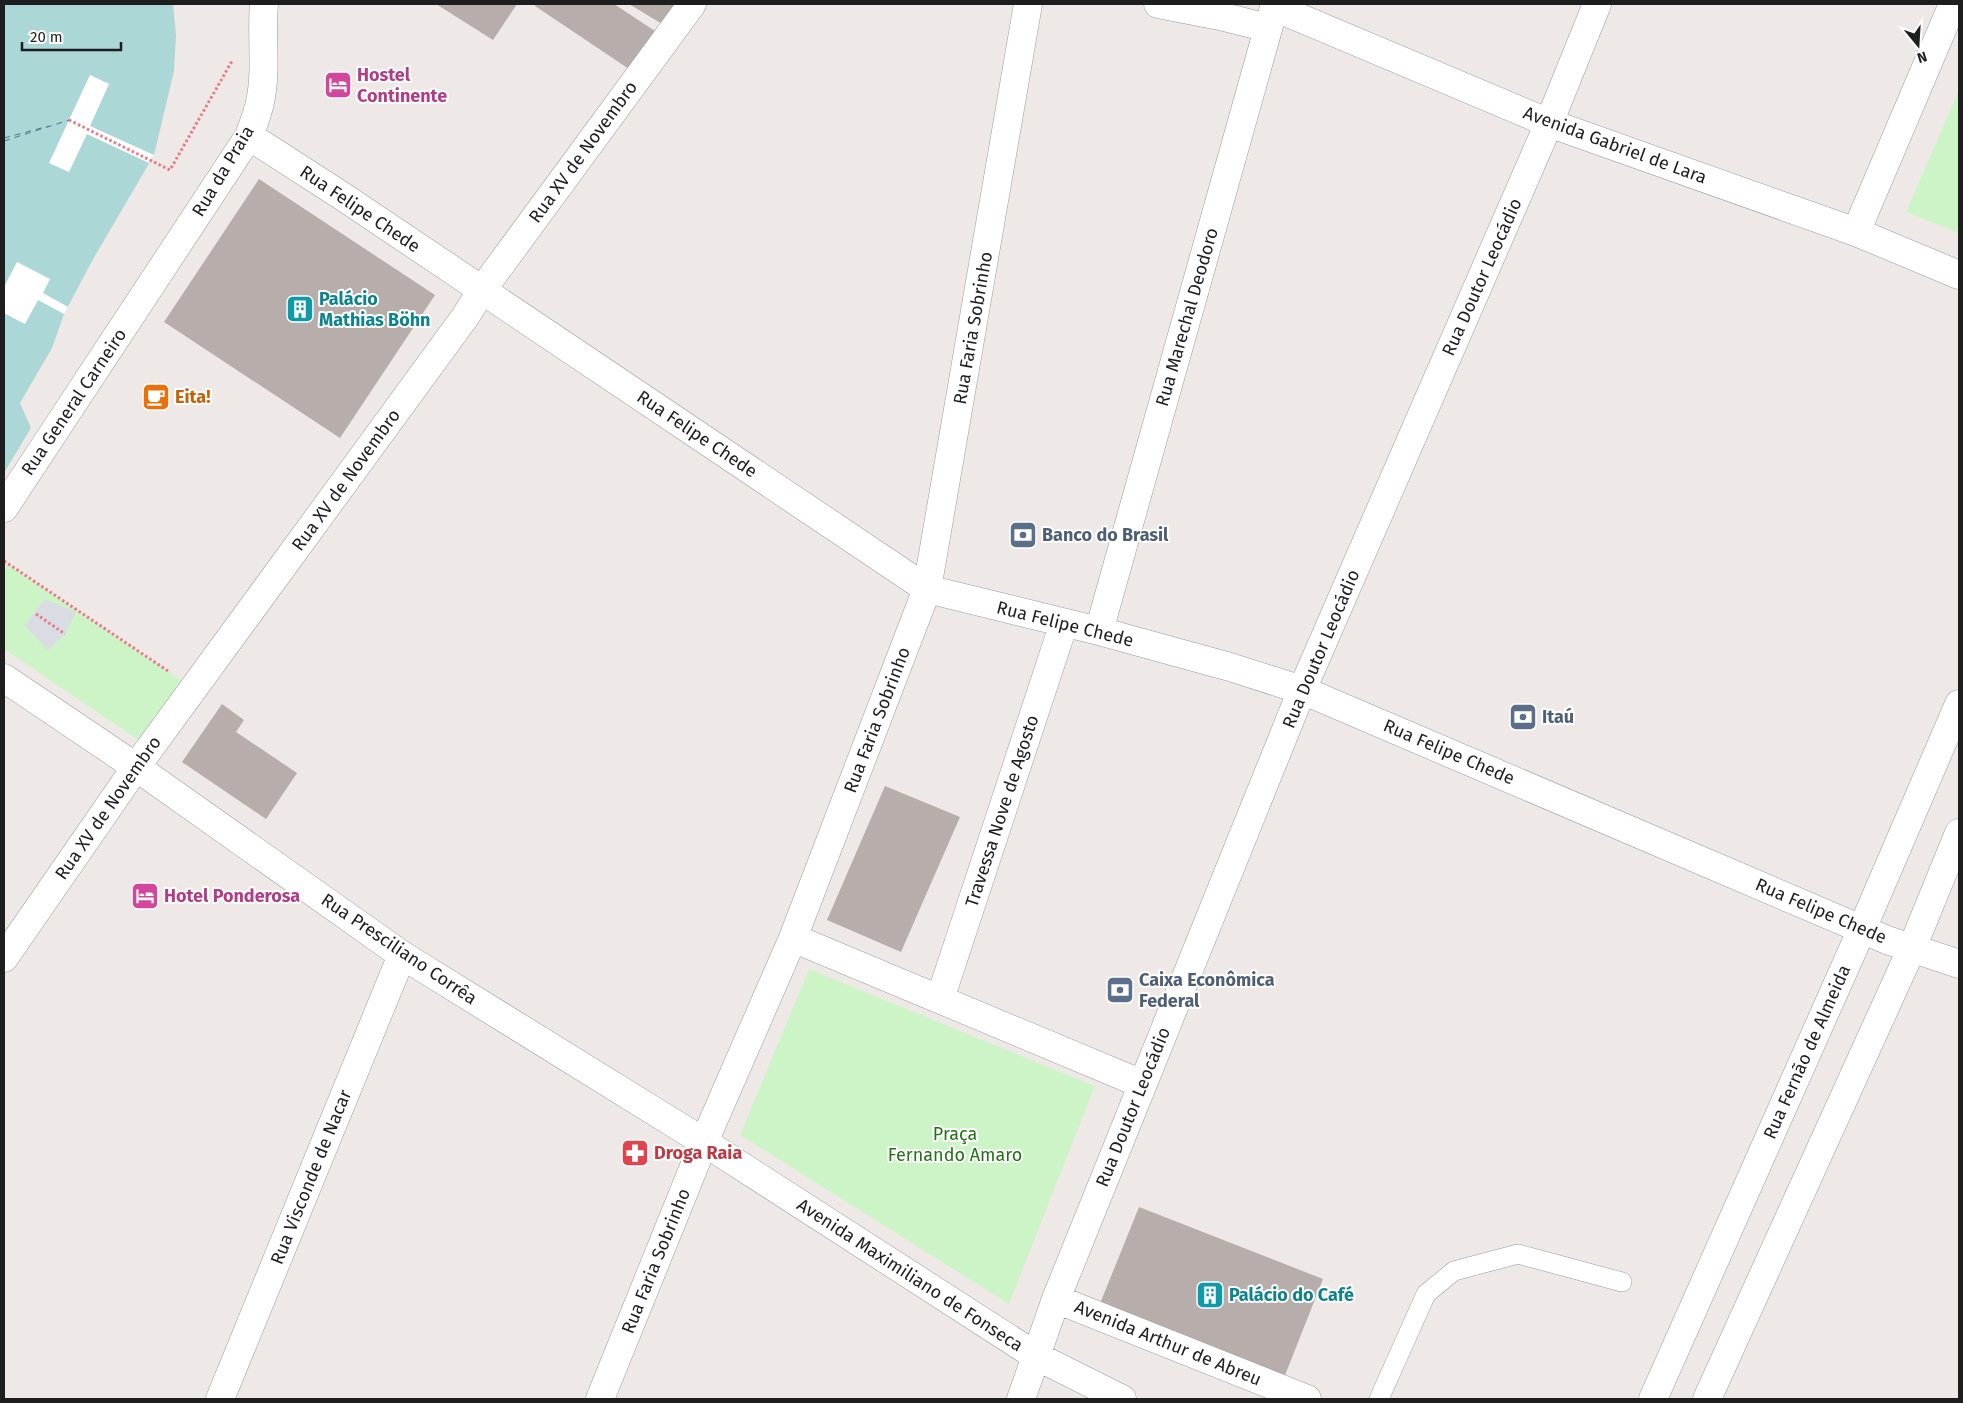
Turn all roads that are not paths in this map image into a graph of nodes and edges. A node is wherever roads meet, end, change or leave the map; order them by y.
1 (264, 4) edge
2 (692, 4) edge
3 (1028, 4) edge
4 (1158, 4) edge
5 (1597, 4) edge
6 (1953, 4) edge
7 (1273, 13) edge
8 (1549, 123) junction
9 (249, 136) junction
10 (1856, 232) junction
11 (1959, 275) edge
12 (482, 290) junction
13 (144, 296) joint
14 (4, 508) edge
15 (927, 589) junction
16 (1064, 623) junction
17 (1099, 631) junction
18 (4, 678) edge
19 (1302, 690) junction
20 (1959, 704) edge
21 (136, 767) junction
22 (1959, 833) edge
23 (1862, 929) junction
24 (793, 938) junction
25 (1912, 948) junction
26 (402, 955) junction
27 (4, 958) edge
28 (1959, 964) edge
29 (940, 998) junction
30 (1142, 1084) junction
31 (704, 1142) junction
32 (1622, 1282) dead end
33 (1056, 1299) junction
34 (1036, 1356) junction
35 (220, 1399) edge
36 (600, 1399) edge
37 (1021, 1399) edge
38 (1122, 1399) edge
39 (1307, 1399) edge
40 (1379, 1399) edge
41 (1653, 1399) edge
42 (1707, 1399) edge

1 - 9 street, Rua da Praia
2 - 12 street, Rua XV de Novembro
3 - 15 street, Rua Faria Sobrinho
4 - 7 street, Avenida Gabriel de Lara
5 - 8 street, Rua Doutor Leocádio
6 - 10 street
7 - 8 street, Avenida Gabriel de Lara
7 - 17 street, Rua Marechal Deodoro
8 - 10 street, Avenida Gabriel de Lara
8 - 19 street, Rua Doutor Leocádio
9 - 12 street, Rua Felipe Chede
9 - 13 street, Rua da Praia
10 - 11 street, Avenida Gabriel de Lara
12 - 15 street, Rua Felipe Chede
12 - 21 street, Rua XV de Novembro
13 - 14 street, Rua General Carneiro
15 - 16 street, Rua Felipe Chede
15 - 24 street, Rua Faria Sobrinho
16 - 17 street, Rua Felipe Chede
16 - 29 street, Travessa Nove de Agosto
17 - 19 street, Rua Felipe Chede
18 - 21 street, Rua Presciliano Corrêa
19 - 23 street, Rua Felipe Chede
19 - 30 street, Rua Doutor Leocádio
20 - 23 street, Rua Fernão de Almeida
21 - 26 street, Rua Presciliano Corrêa
21 - 27 street, Rua XV de Novembro
22 - 25 street
23 - 25 street, Rua Felipe Chede
23 - 41 street, Rua Fernão de Almeida
24 - 29 street
24 - 31 street, Rua Faria Sobrinho
25 - 28 street, Rua Felipe Chede
25 - 42 street
26 - 31 street, Rua Presciliano Corrêa
26 - 35 street, Rua Visconde de Nacar
29 - 30 street
30 - 33 street, Rua Doutor Leocádio
31 - 34 street, Avenida Maximiliano de Fonseca
31 - 36 street, Rua Faria Sobrinho
32 - 40 lane
33 - 34 street, Rua Doutor Leocádio
33 - 39 street, Avenida Arthur de Abreu
34 - 37 street, Rua Doutor Leocádio
34 - 38 street, Avenida Maximiliano de Fonseca

